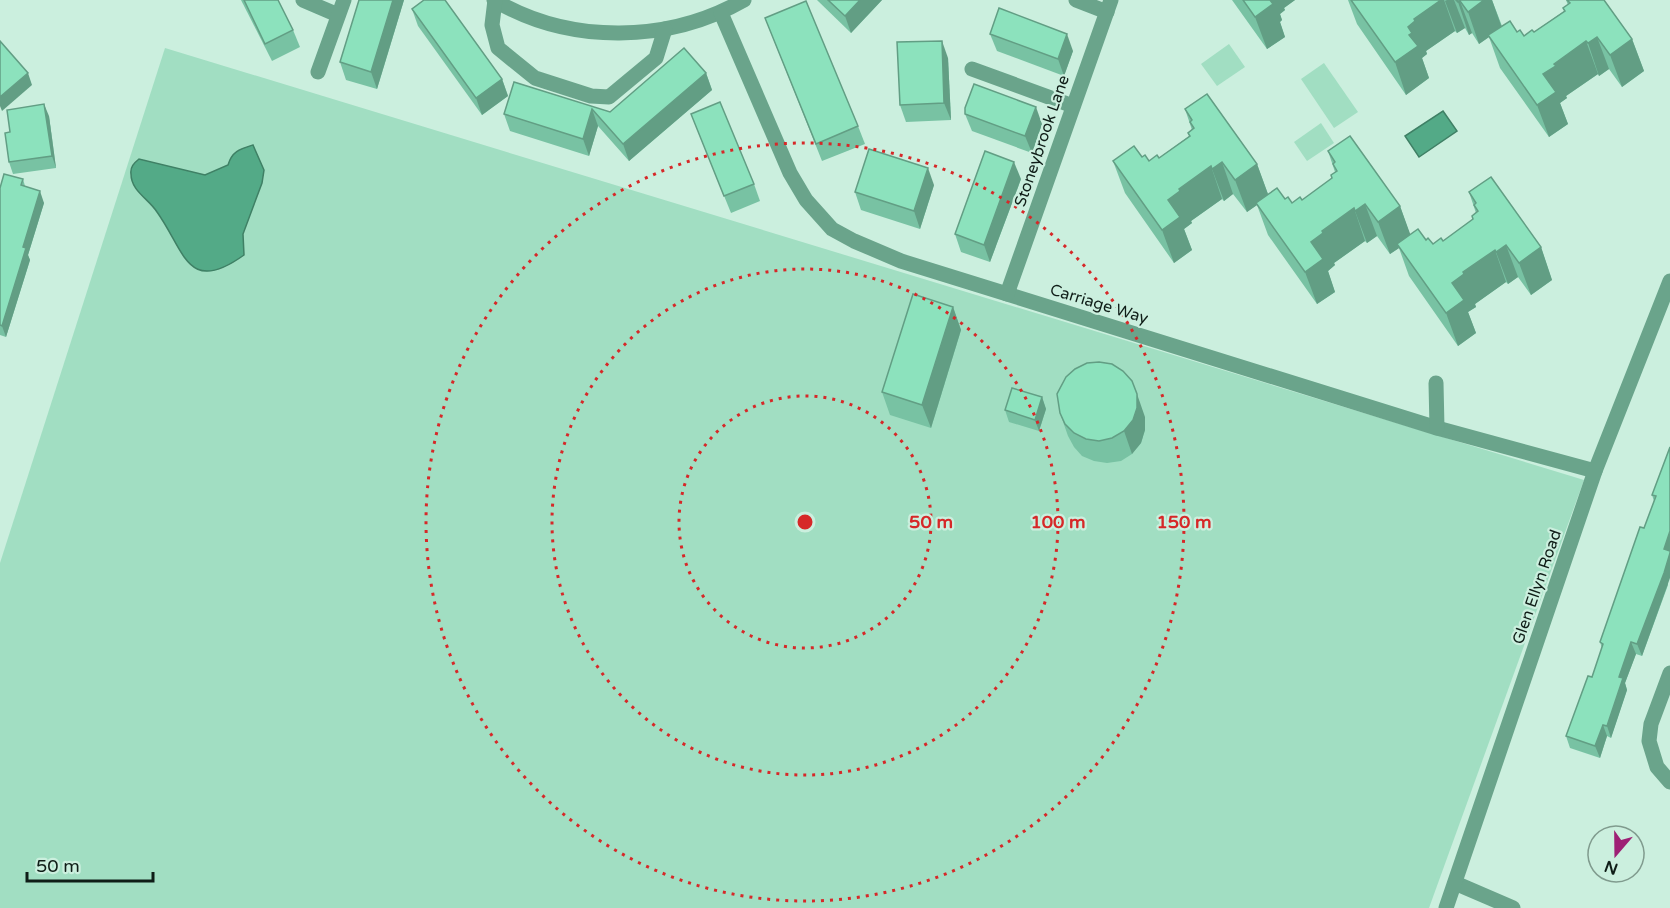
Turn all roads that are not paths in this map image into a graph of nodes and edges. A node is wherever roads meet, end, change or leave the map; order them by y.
1 (303, 0) edge
2 (344, 0) edge
3 (494, 0) edge
4 (744, 0) edge
5 (1076, 0) edge
6 (1109, 6) edge
7 (721, 13) junction
8 (338, 15) junction
9 (665, 29) junction
10 (972, 69) dead end
11 (318, 72) dead end
12 (1073, 106) junction
13 (1670, 280) edge
14 (1007, 294) junction
15 (1436, 383) dead end
16 (1437, 428) junction
17 (1595, 471) junction
18 (1670, 673) edge
19 (1670, 782) edge
20 (1455, 884) junction
21 (1446, 908) edge
22 (1513, 908) edge

1 - 8 street
2 - 8 street
3 - 9 street
3 - 9 street
4 - 7 street
5 - 6 street
6 - 12 street, Stoneybrook Lane
7 - 9 street
7 - 14 street, Carriage Way
8 - 11 street
10 - 12 street
12 - 14 street, Stoneybrook Lane
13 - 17 street, Glen Ellyn Road
14 - 16 street, Carriage Way
15 - 16 street
16 - 17 street, Carriage Way
17 - 20 street, Glen Ellyn Road
18 - 19 street
20 - 21 street, Glen Ellyn Road
20 - 22 street

